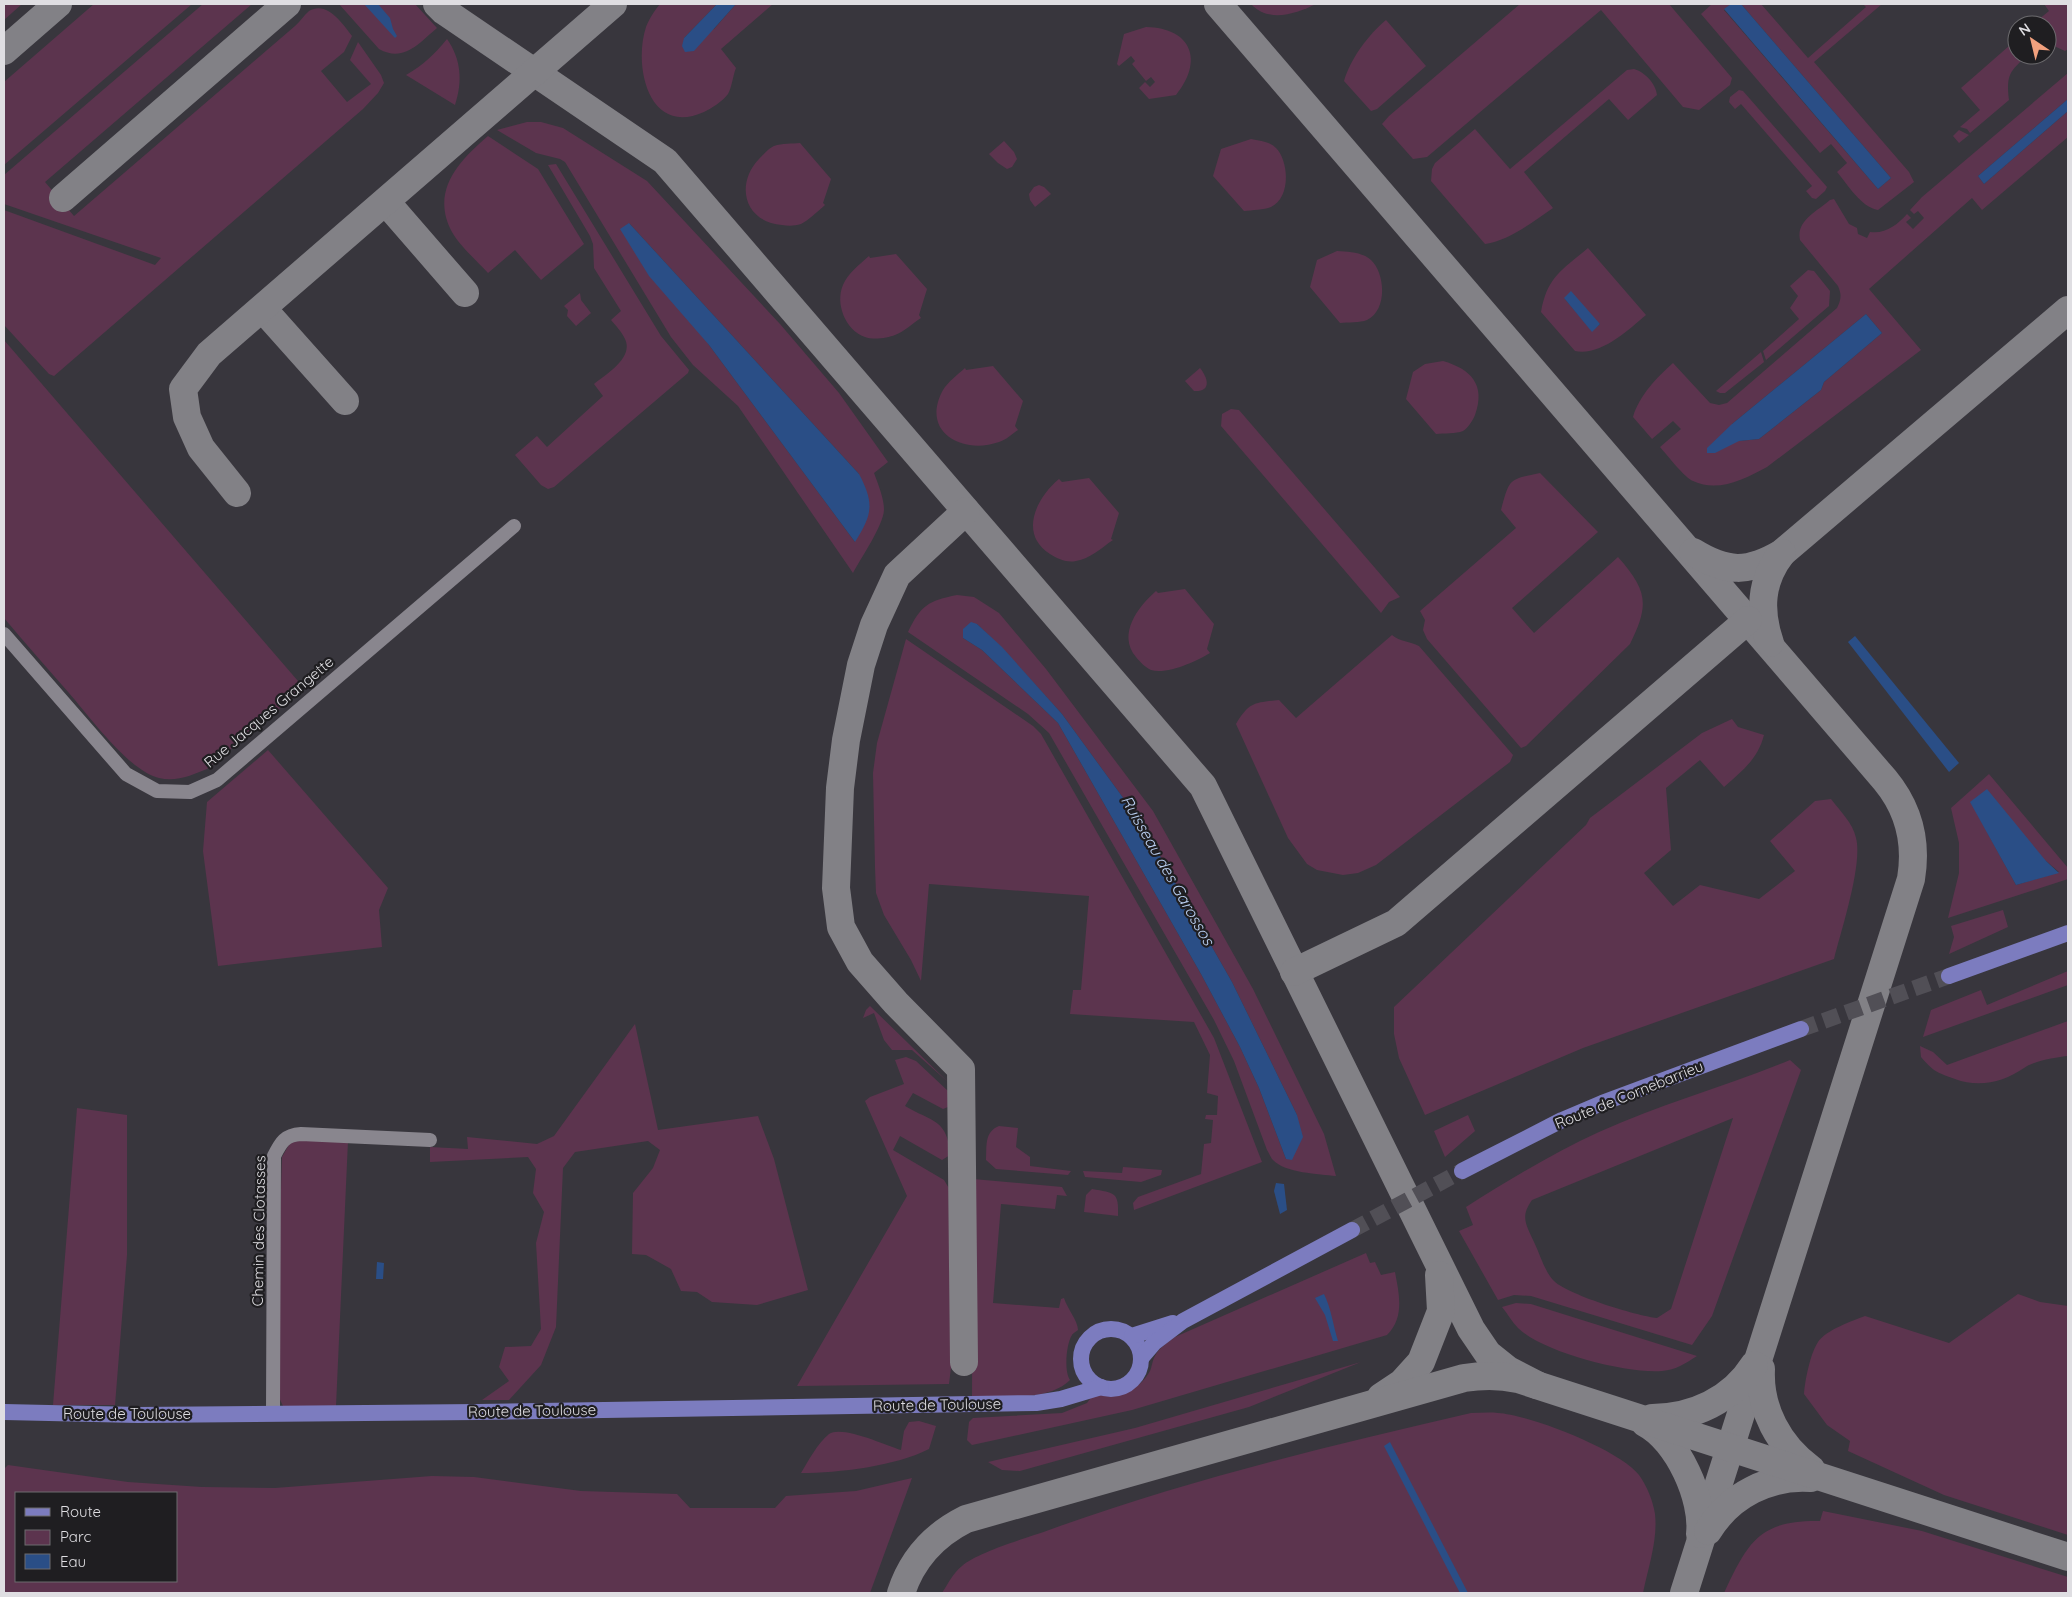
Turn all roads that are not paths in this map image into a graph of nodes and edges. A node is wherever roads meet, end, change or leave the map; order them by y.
1 (514, 526) dead end
2 (4, 634) edge
3 (2068, 932) edge
4 (1949, 976) tunnel mouth
5 (1801, 1030) tunnel mouth
6 (430, 1140) dead end
7 (1462, 1171) tunnel mouth
8 (1352, 1230) tunnel mouth
9 (1183, 1321) junction
10 (1132, 1336) junction
11 (1142, 1357) junction
12 (1082, 1368) junction
13 (1101, 1387) junction
14 (1061, 1400) junction
15 (4, 1412) edge
16 (273, 1414) junction

1 - 2 street, Rue Jacques Grangette
3 - 4 main road
5 - 7 main road, Route de Cornebarrieu
6 - 16 street, Chemin des Clotasses
8 - 9 main road
9 - 10 main road
9 - 11 main road
10 - 11 main road
10 - 12 main road
11 - 13 main road
12 - 13 main road
12 - 14 main road
13 - 14 main road, Route de Toulouse
14 - 16 main road, Route de Toulouse
15 - 16 main road, Route de Toulouse

